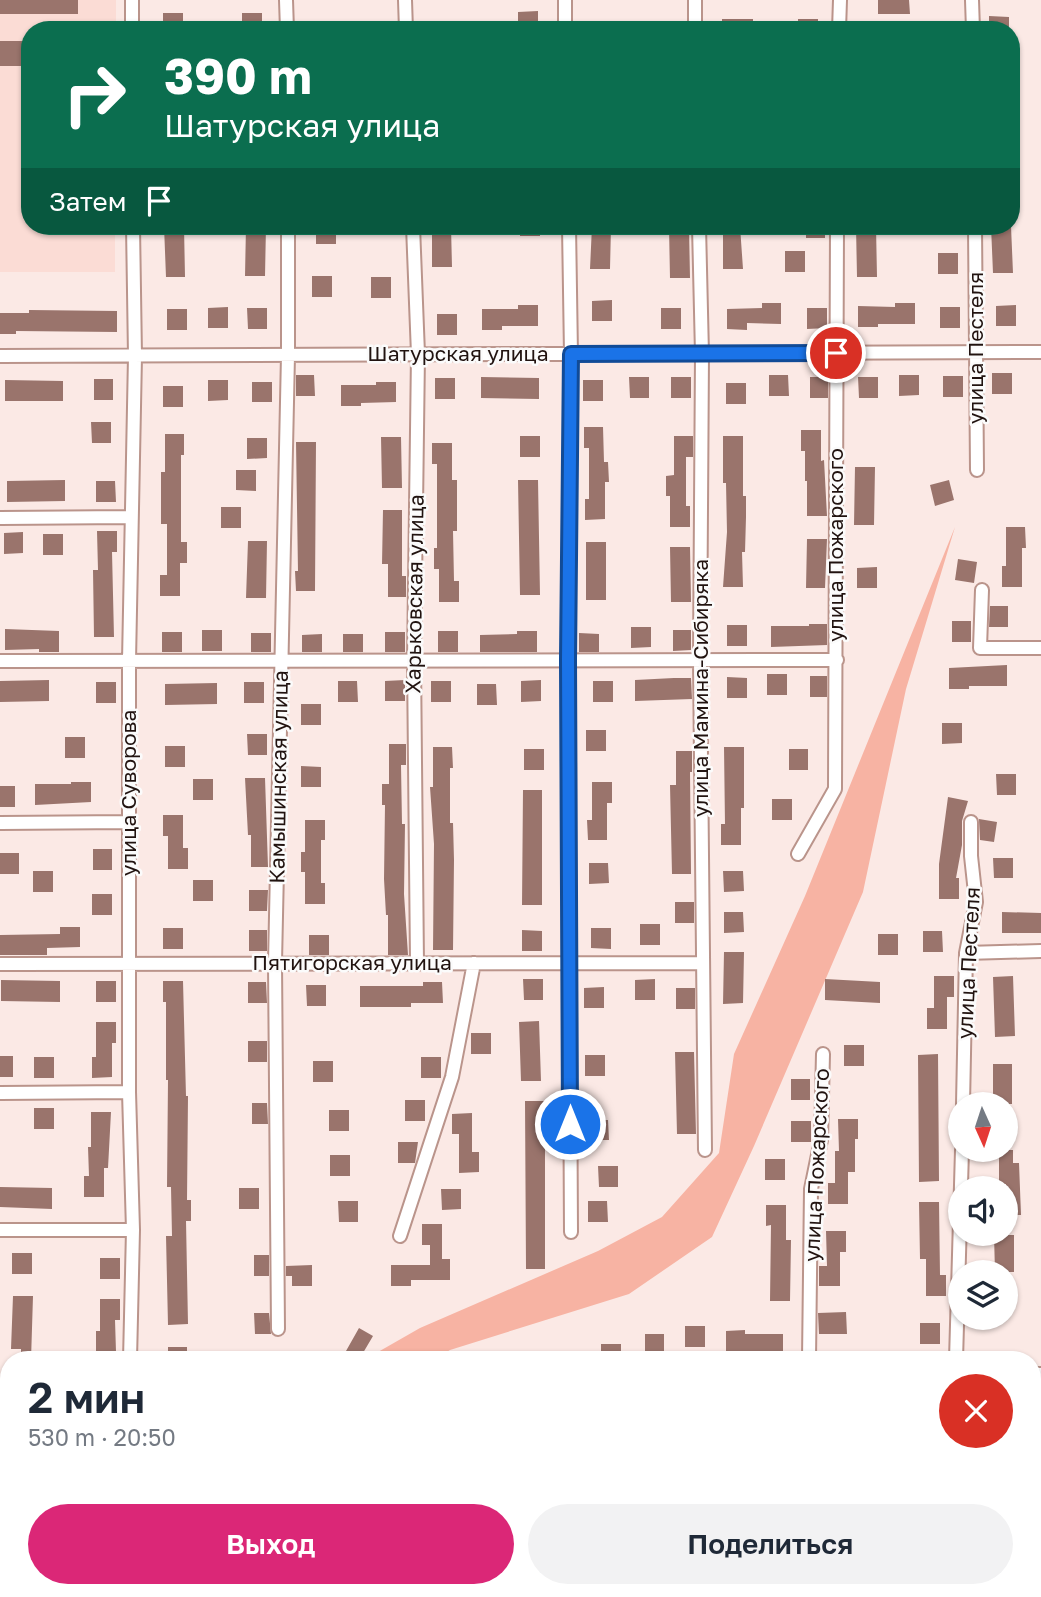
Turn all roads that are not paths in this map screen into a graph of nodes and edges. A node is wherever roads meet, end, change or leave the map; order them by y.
1 (132, 0) edge
2 (286, 0) edge
3 (405, 0) edge
4 (565, 0) edge
5 (695, 0) edge
6 (840, 0) edge
7 (972, 0) edge
8 (132, 21) edge
9 (286, 21) edge
10 (406, 21) edge
11 (565, 21) edge
12 (695, 21) edge
13 (839, 21) edge
14 (973, 21) edge
15 (134, 235) edge
16 (288, 235) edge
17 (413, 235) edge
18 (569, 235) edge
19 (699, 235) edge
20 (837, 235) edge
21 (975, 235) edge
22 (977, 352) junction
23 (1041, 352) edge
24 (836, 353) junction
25 (418, 354) junction
26 (571, 354) junction
27 (702, 354) junction
28 (135, 355) junction
29 (288, 355) junction
30 (0, 356) edge
31 (977, 470) dead end
32 (130, 517) junction
33 (0, 518) edge
34 (982, 590) dead end
35 (1041, 648) edge
36 (282, 660) junction
37 (568, 660) junction
38 (700, 660) junction
39 (837, 660) junction
40 (0, 661) edge
41 (129, 661) junction
42 (414, 661) junction
43 (129, 822) junction
44 (971, 822) dead end
45 (0, 823) edge
46 (798, 854) dead end
47 (1041, 951) edge
48 (967, 953) junction
49 (128, 963) junction
50 (275, 963) junction
51 (417, 963) junction
52 (474, 963) junction
53 (570, 963) junction
54 (703, 963) junction
55 (0, 964) edge
56 (824, 1054) dead end
57 (129, 1092) junction
58 (963, 1092) edge
59 (0, 1093) edge
60 (705, 1150) dead end
61 (962, 1162) edge
62 (0, 1230) edge
63 (133, 1230) junction
64 (571, 1232) dead end
65 (400, 1236) dead end
66 (278, 1329) dead end
67 (130, 1351) edge
68 (809, 1351) edge
69 (956, 1351) edge

1 - 8 street
2 - 9 street
3 - 10 street
4 - 11 street
5 - 12 street
6 - 13 street
7 - 14 street
15 - 28 street, улица Суворова
16 - 29 street, Камышинская улица
17 - 25 street, Харьковская улица
18 - 26 street
19 - 27 street, улица Мамина-Сибиряка
20 - 24 street, улица Пожарского
21 - 22 street, улица Пестеля
22 - 23 street, Шатурская улица
22 - 24 street, Шатурская улица
22 - 31 street, улица Пестеля
24 - 27 street, Шатурская улица
24 - 39 street, улица Пожарского
25 - 26 street, Шатурская улица
25 - 29 street, Шатурская улица
25 - 42 street, Харьковская улица
26 - 27 street, Шатурская улица
26 - 37 street
27 - 38 street, улица Мамина-Сибиряка
28 - 29 street, Шатурская улица
28 - 30 street, Шатурская улица
28 - 32 street, улица Суворова
29 - 36 street, Камышинская улица
32 - 33 street
32 - 41 street, улица Суворова
34 - 35 street
36 - 41 street
36 - 42 street
36 - 50 street, Камышинская улица
37 - 38 street
37 - 42 street
37 - 53 street
38 - 39 street
38 - 54 street, улица Мамина-Сибиряка
39 - 46 street, улица Пожарского
40 - 41 street
41 - 43 street, улица Суворова
42 - 51 street, Харьковская улица
43 - 45 street
43 - 49 street, улица Суворова
44 - 48 street, улица Пестеля
47 - 48 street
48 - 58 street, улица Пестеля
49 - 50 street, Пятигорская улица
49 - 55 street, Пятигорская улица
49 - 57 street, улица Суворова
50 - 51 street, Пятигорская улица
50 - 66 street, Камышинская улица
51 - 52 street, Пятигорская улица
52 - 53 street, Пятигорская улица
52 - 65 street
53 - 54 street, Пятигорская улица
53 - 64 street
54 - 60 street, улица Мамина-Сибиряка
56 - 68 street, улица Пожарского
57 - 59 street
57 - 63 street, улица Суворова
61 - 69 street
62 - 63 street
63 - 67 street, улица Суворова

